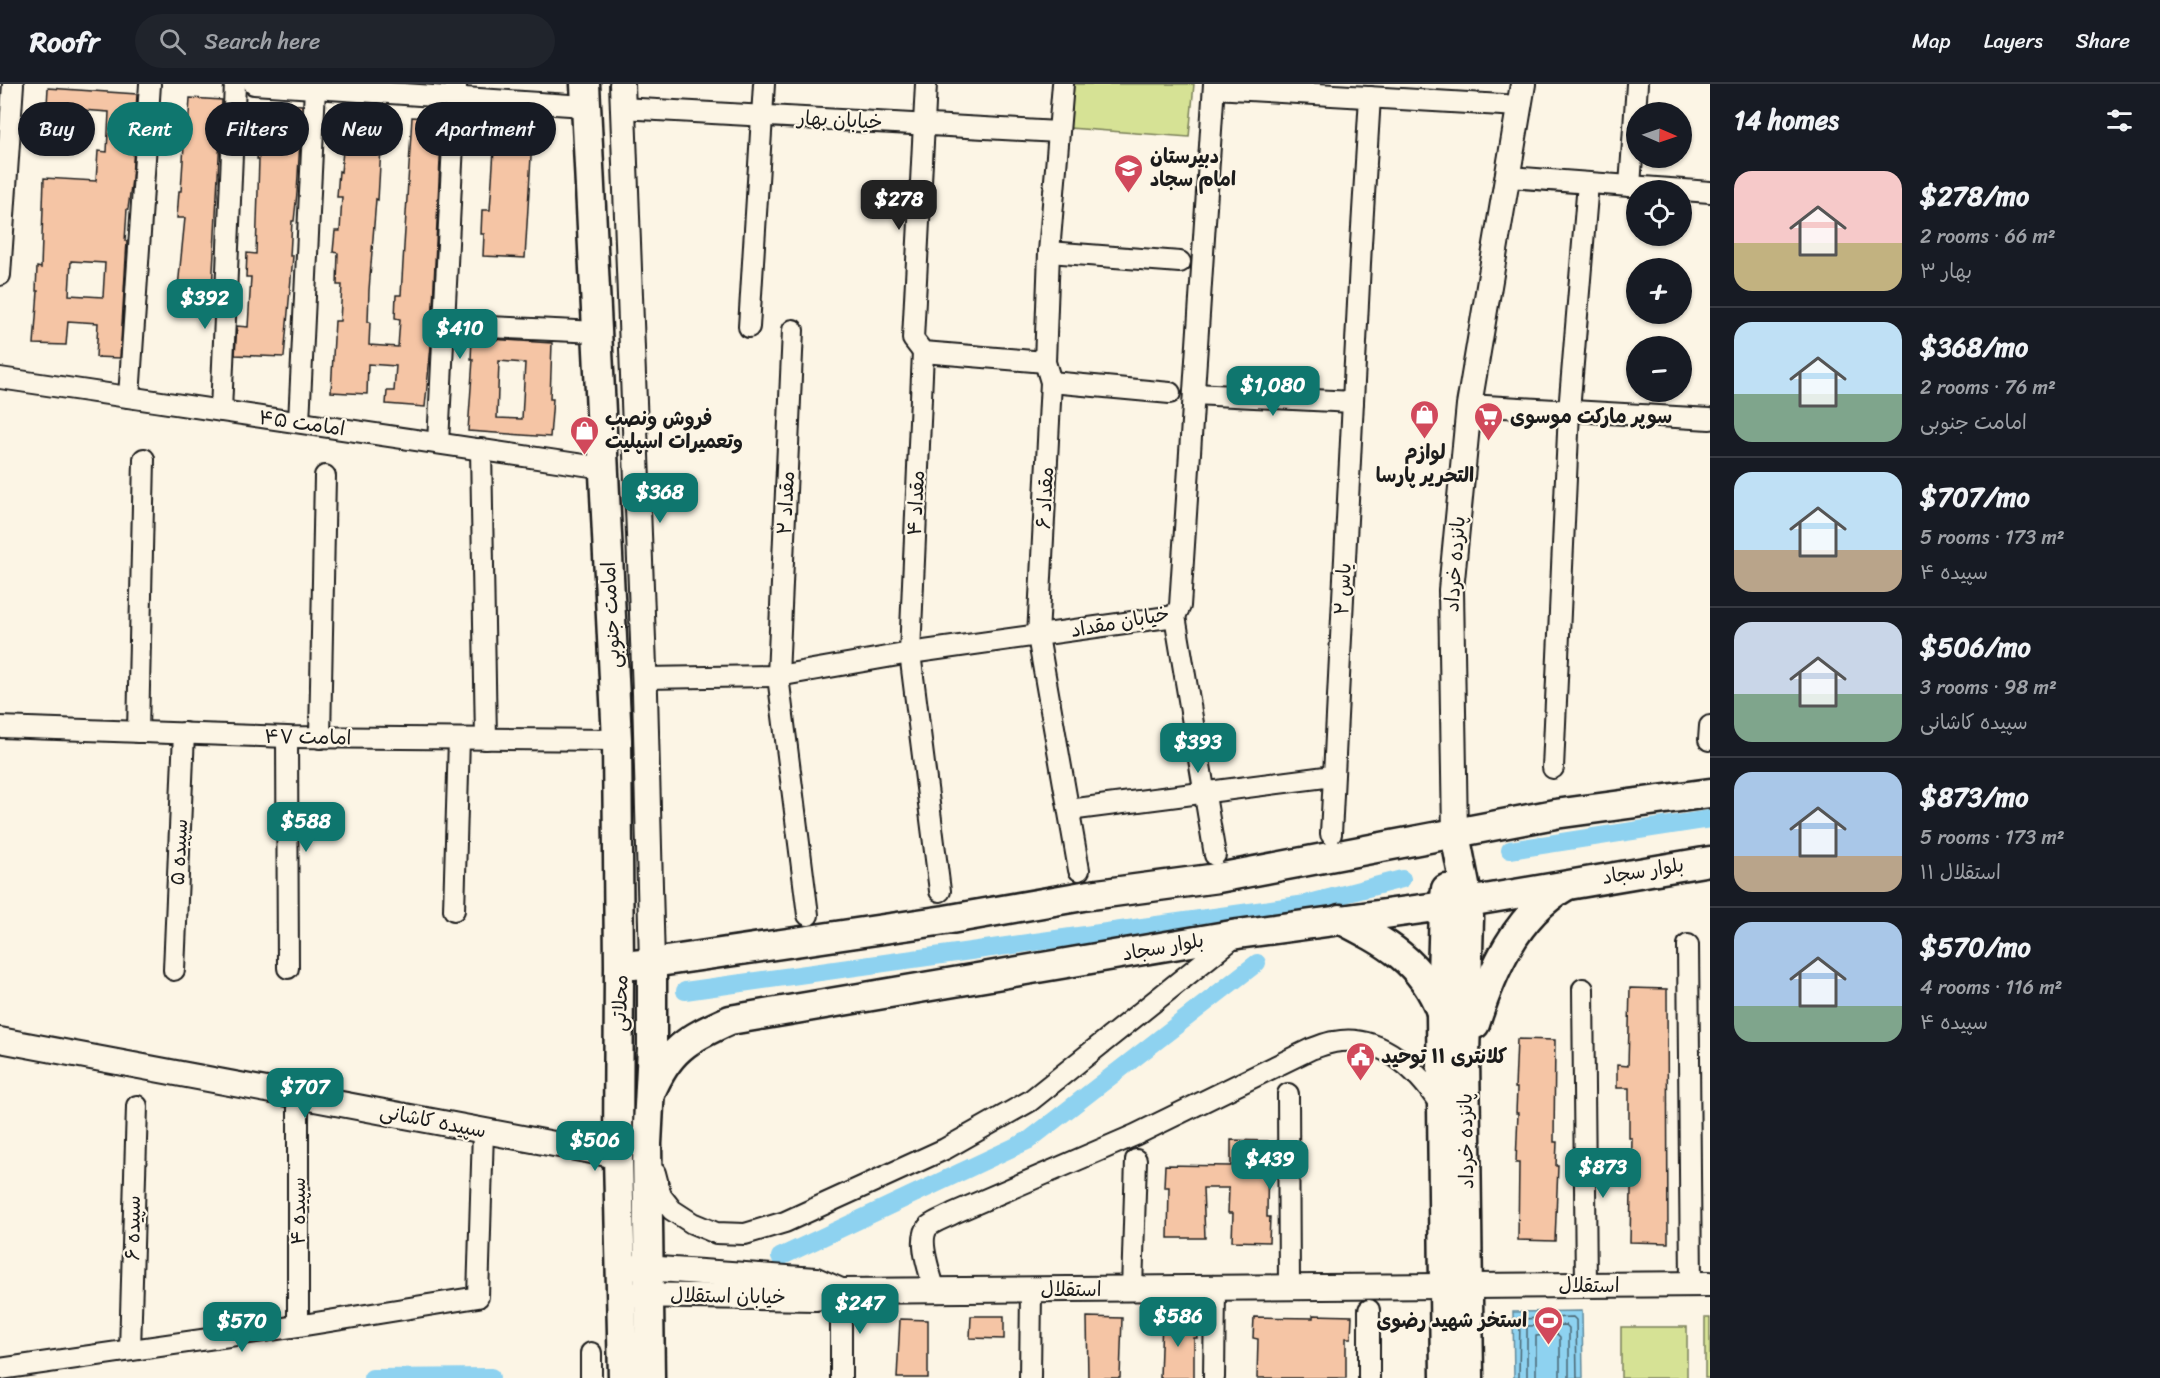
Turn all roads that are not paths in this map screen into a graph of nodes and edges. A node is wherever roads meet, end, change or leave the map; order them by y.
1 (13, 84) edge
2 (150, 84) edge
3 (235, 84) edge
4 (254, 84) edge
5 (765, 84) edge
6 (926, 84) edge
7 (1064, 84) edge
8 (1637, 84) edge
9 (1214, 86) edge
10 (315, 88) junction
11 (376, 88) edge
12 (1294, 88) edge
13 (455, 91) edge
14 (1429, 92) edge
15 (585, 95) edge
16 (1521, 95) edge
17 (622, 96) edge
18 (1371, 97) junction
19 (762, 116) junction
20 (923, 125) junction
21 (1058, 132) junction
22 (1509, 177) junction
23 (1630, 180) edge
24 (1588, 183) junction
25 (1626, 186) edge
26 (1692, 191) edge
27 (1710, 192) edge
28 (1049, 252) junction
29 (1180, 261) dead end
30 (0, 275) edge
31 (629, 283) junction
32 (595, 285) junction
33 (443, 325) junction
34 (749, 327) dead end
35 (793, 330) dead end
36 (598, 332) junction
37 (918, 346) junction
38 (1045, 362) junction
39 (0, 378) edge
40 (1051, 382) junction
41 (1170, 393) dead end
42 (1194, 394) junction
43 (129, 397) junction
44 (1353, 402) junction
45 (1469, 405) junction
46 (221, 411) junction
47 (1569, 411) junction
48 (1710, 419) edge
49 (299, 422) junction
50 (438, 443) junction
51 (481, 450) junction
52 (144, 459) dead end
53 (604, 468) junction
54 (325, 476) dead end
55 (1175, 616) junction
56 (1038, 636) junction
57 (910, 653) junction
58 (778, 676) junction
59 (644, 678) junction
60 (614, 680) junction
61 (0, 726) edge
62 (1710, 726) edge
63 (138, 732) junction
64 (184, 733) junction
65 (287, 737) junction
66 (320, 738) junction
67 (459, 739) junction
68 (486, 739) junction
69 (617, 740) junction
70 (1710, 740) edge
71 (1553, 768) dead end
72 (1333, 776) junction
73 (1206, 792) junction
74 (1710, 793) edge
75 (1069, 810) junction
76 (1331, 834) dead end
77 (1455, 834) junction
78 (1215, 855) dead end
79 (1710, 861) edge
80 (1079, 870) dead end
81 (1571, 883) junction
82 (940, 891) dead end
83 (1456, 904) junction
84 (454, 910) dead end
85 (808, 915) dead end
86 (1340, 919) junction
87 (1238, 934) junction
88 (1688, 945) dead end
89 (652, 963) junction
90 (619, 966) junction
91 (288, 968) dead end
92 (174, 970) dead end
93 (1583, 989) dead end
94 (1441, 1012) junction
95 (0, 1040) edge
96 (1465, 1055) junction
97 (650, 1094) junction
98 (1288, 1095) dead end
99 (298, 1096) junction
100 (136, 1106) dead end
101 (1443, 1108) junction
102 (483, 1131) junction
103 (647, 1144) junction
104 (618, 1156) junction
105 (1136, 1160) dead end
106 (621, 1266) junction
107 (649, 1267) junction
108 (1700, 1284) edge
109 (1586, 1285) junction
110 (1456, 1286) junction
111 (1215, 1288) junction
112 (1289, 1288) junction
113 (1132, 1289) junction
114 (935, 1290) junction
115 (1031, 1290) junction
116 (841, 1291) junction
117 (622, 1295) junction
118 (650, 1295) junction
119 (1369, 1310) dead end
120 (298, 1326) junction
121 (130, 1350) junction
122 (591, 1353) dead end
123 (0, 1369) edge
124 (591, 1378) edge
125 (623, 1378) edge
126 (650, 1378) edge
127 (841, 1378) edge
128 (1030, 1378) edge
129 (1214, 1378) edge
130 (1369, 1378) edge
131 (1446, 1378) edge
132 (1469, 1378) edge

1 - 30 street
2 - 43 street
3 - 46 street
4 - 10 street
5 - 19 street
6 - 20 street, مقداد ۴
7 - 21 street, مقداد ۶
8 - 23 street
9 - 12 street
9 - 42 street, خیابان مقداد
10 - 11 street
10 - 49 street
11 - 13 street
12 - 18 street
13 - 15 street
13 - 33 street
14 - 16 street
14 - 18 street
15 - 17 street
15 - 32 main road, امامت جنوبی
16 - 22 street, پانزده خرداد
17 - 19 street, خیابان بهار
17 - 31 street
18 - 44 street, یاس ۲
19 - 20 street, خیابان بهار
19 - 34 street
20 - 21 street, خیابان بهار
20 - 37 street, مقداد ۴
21 - 28 street, مقداد ۶
22 - 24 street
22 - 45 street, پانزده خرداد
24 - 25 street
24 - 47 street
26 - 27 street
28 - 29 street
28 - 38 street, مقداد ۶
31 - 32 street
31 - 59 street
32 - 36 main road, امامت جنوبی
33 - 36 street
33 - 50 street
35 - 58 street, مقداد ۲
36 - 53 main road, امامت جنوبی
37 - 38 street
37 - 57 street, مقداد ۴
38 - 40 street, مقداد ۶
39 - 43 street, امامت ۴۵
40 - 41 street
40 - 56 street, مقداد ۶
42 - 44 street
42 - 55 street, خیابان مقداد
43 - 46 street, امامت ۴۵
44 - 72 street, یاس ۲
45 - 47 street
45 - 77 street, پانزده خرداد
46 - 49 street, امامت ۴۵
47 - 48 street
47 - 71 street
49 - 50 street, امامت ۴۵
50 - 51 street, امامت ۴۵
51 - 53 street, امامت ۴۵
51 - 68 street
52 - 63 street
53 - 60 main road, امامت جنوبی
54 - 66 street
55 - 56 street, خیابان مقداد
55 - 73 street
56 - 57 street, خیابان مقداد
56 - 75 street, مقداد ۶
57 - 58 street, خیابان مقداد
57 - 82 street, مقداد ۴
58 - 59 street, خیابان مقداد
58 - 85 street, مقداد ۲
59 - 60 street
59 - 89 street
60 - 69 main road, امامت جنوبی
61 - 63 street, امامت ۴۷
62 - 70 street
63 - 64 street, امامت ۴۷
64 - 65 street, امامت ۴۷
64 - 92 street, سپیده ۵
65 - 66 street, امامت ۴۷
65 - 91 street
66 - 67 street, امامت ۴۷
67 - 68 street, امامت ۴۷
67 - 84 street
68 - 69 street, امامت ۴۷
69 - 90 main road, امامت جنوبی
72 - 73 street
72 - 76 street, یاس ۲
73 - 75 street
73 - 78 street
74 - 77 main road
75 - 80 street, مقداد ۶
77 - 83 main road, پانزده خرداد
77 - 89 main road
79 - 81 main road, بلوار سجاد
81 - 83 main road, بلوار سجاد
81 - 96 main road
83 - 86 main road, بلوار سجاد
83 - 94 main road, پانزده خرداد
83 - 96 main road, پانزده خرداد
86 - 87 main road, بلوار سجاد
86 - 94 main road
87 - 97 main road, بلوار سجاد
87 - 103 street
88 - 108 street
89 - 90 main road, محلاتی
89 - 97 main road, محلاتی
90 - 104 main road, محلاتی
93 - 109 street
94 - 101 main road, پانزده خرداد
95 - 99 street, سپیده کاشانی
96 - 110 main road, پانزده خرداد
97 - 103 main road, محلاتی
98 - 112 street
99 - 102 street, سپیده کاشانی
99 - 120 street, سپیده ۴
100 - 121 street, سپیده ۶
101 - 110 main road, پانزده خرداد
101 - 114 street
102 - 104 street, سپیده کاشانی
102 - 120 street
103 - 107 main road, محلاتی
104 - 106 main road, محلاتی
105 - 113 street
106 - 107 street
106 - 117 main road, محلاتی
107 - 116 street
107 - 118 main road, محلاتی
108 - 109 street, استقلال
109 - 110 street, استقلال
110 - 112 street, استقلال
110 - 131 main road, پانزده خرداد
110 - 132 main road, پانزده خرداد
111 - 112 street, استقلال
111 - 113 street, استقلال
111 - 129 street
113 - 115 street, استقلال
114 - 115 street, استقلال
114 - 116 street, استقلال
115 - 128 street
116 - 118 street, خیابان استقلال
116 - 127 street
117 - 118 street, خیابان استقلال
117 - 125 main road, محلاتی
118 - 126 main road, محلاتی
119 - 130 street
120 - 121 street
121 - 123 street
122 - 124 street

